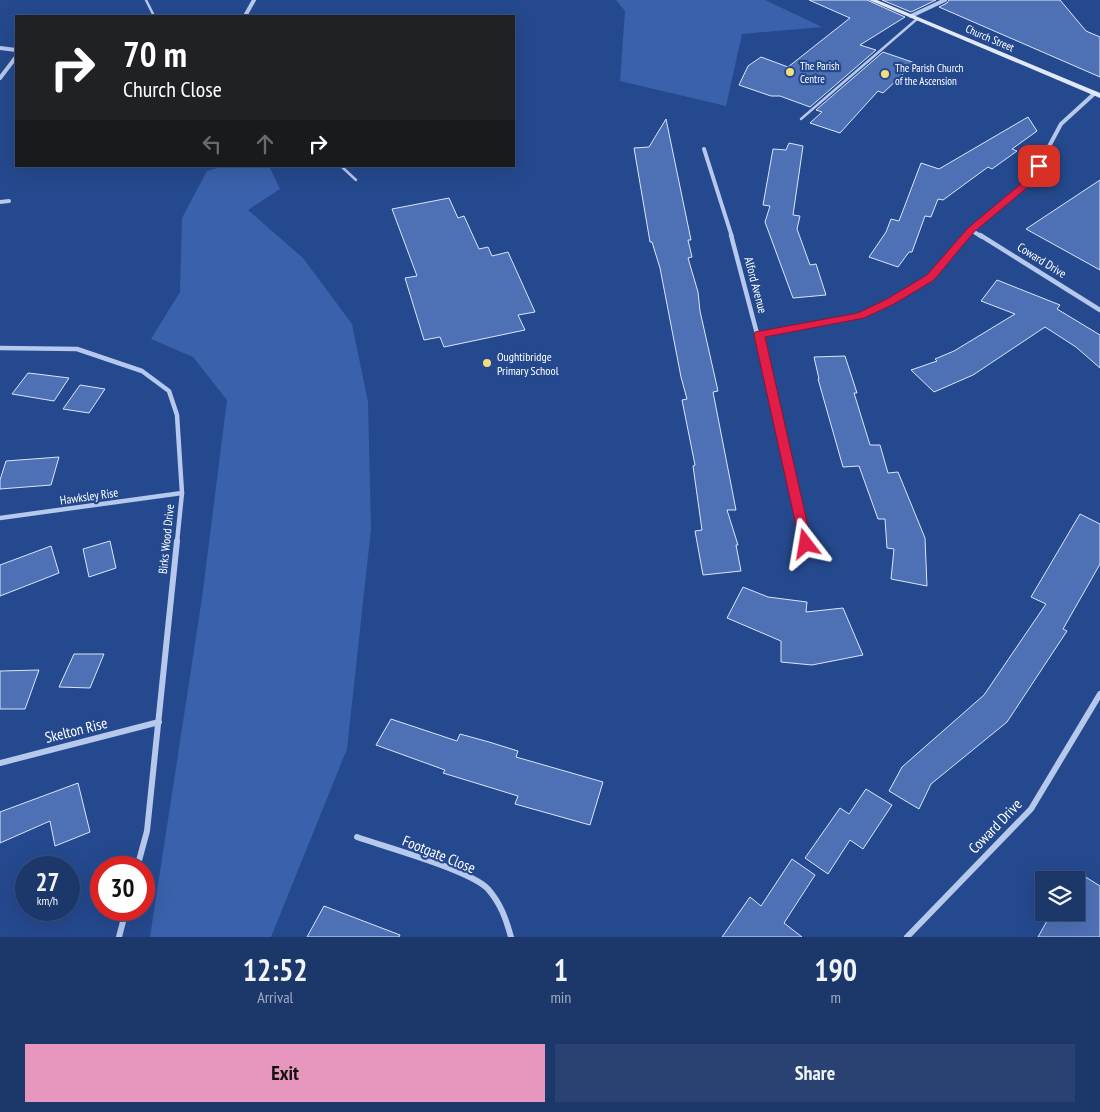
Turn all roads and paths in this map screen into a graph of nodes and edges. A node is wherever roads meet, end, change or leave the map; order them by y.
1 (146, 0) edge
2 (254, 0) edge
3 (872, 0) edge
4 (945, 0) edge
5 (154, 15) edge
6 (246, 15) edge
7 (914, 18) junction
8 (0, 48) edge
9 (15, 50) edge
10 (15, 58) edge
11 (0, 78) edge
12 (1098, 95) edge
13 (801, 119) dead end
14 (704, 149) dead end
15 (342, 167) edge
16 (356, 180) dead end
17 (9, 201) dead end
18 (0, 202) edge
19 (971, 230) junction
20 (1100, 310) edge
21 (759, 335) junction
22 (0, 348) edge
23 (182, 493) junction
24 (0, 518) edge
25 (806, 544) dead end
26 (1100, 694) edge
27 (158, 722) junction
28 (0, 762) edge
29 (357, 837) dead end
30 (140, 856) edge
31 (123, 921) edge
32 (119, 937) edge
33 (511, 937) edge
34 (907, 937) edge

1 - 5 lane
2 - 6 street
3 - 7 street, Church Street
4 - 7 street
7 - 12 street, Church Street
7 - 13 lane
8 - 9 street
10 - 11 street
12 - 19 street
14 - 21 street, Alford Avenue
15 - 16 lane
17 - 18 street
19 - 20 street, Coward Drive
19 - 21 street
21 - 25 street, Alford Avenue
22 - 23 street, Birks Wood Drive
23 - 24 street, Hawksley Rise
23 - 27 street, Birks Wood Drive
26 - 34 street, Coward Drive
27 - 28 street, Skelton Rise
27 - 30 street, Birks Wood Drive
29 - 33 street, Footgate Close
31 - 32 street

